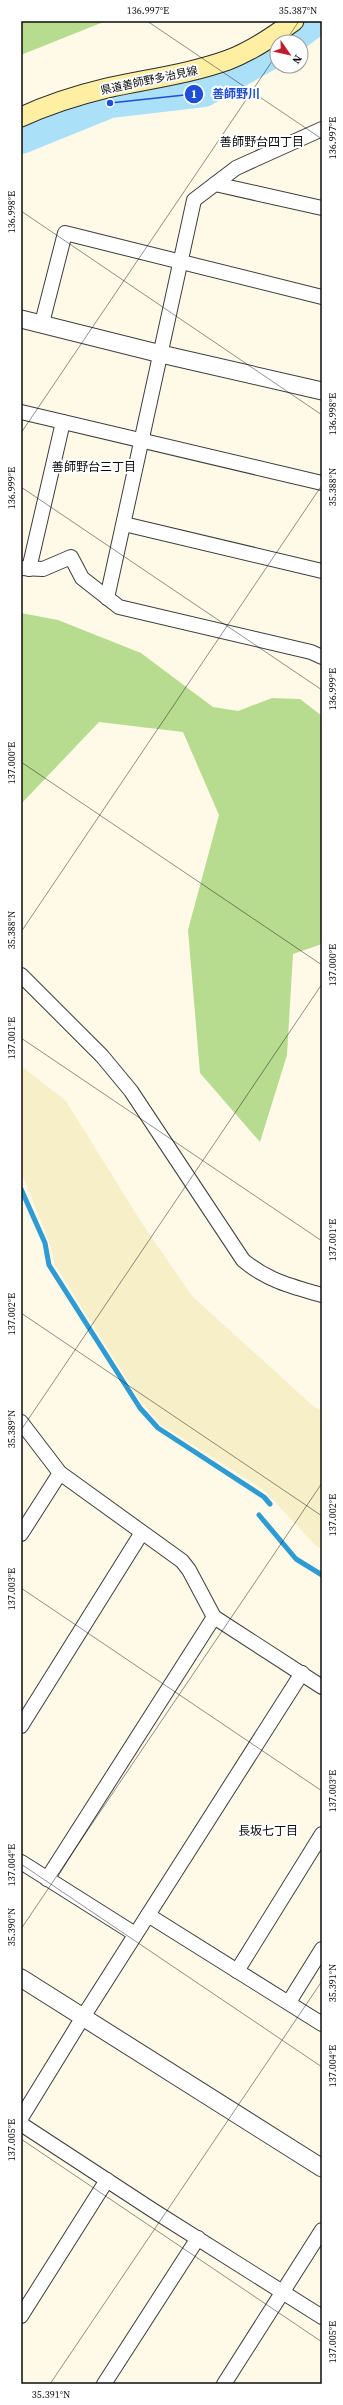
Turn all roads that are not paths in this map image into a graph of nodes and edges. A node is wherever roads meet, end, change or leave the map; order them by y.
1 (294, 21) edge
2 (21, 117) edge
3 (322, 129) edge
4 (215, 184) junction
5 (322, 208) edge
6 (181, 263) junction
7 (322, 297) edge
8 (21, 319) edge
9 (42, 323) junction
10 (161, 354) junction
11 (322, 391) edge
12 (21, 412) edge
13 (63, 422) junction
14 (142, 441) junction
15 (322, 483) edge
16 (124, 524) junction
17 (25, 569) edge
18 (322, 571) edge
19 (107, 598) junction
20 (322, 657) edge
21 (21, 975) edge
22 (322, 1294) edge
23 (21, 1422) edge
24 (60, 1473) junction
25 (21, 1534) edge
26 (142, 1534) junction
27 (214, 1617) junction
28 (302, 1674) junction
29 (322, 1687) edge
30 (21, 1726) edge
31 (322, 1834) edge
32 (21, 1862) edge
33 (48, 1879) junction
34 (148, 1914) junction
35 (135, 1934) junction
36 (322, 1949) edge
37 (237, 1970) junction
38 (21, 1978) edge
39 (288, 2002) junction
40 (82, 2017) junction
41 (322, 2024) edge
42 (21, 2118) edge
43 (21, 2124) edge
44 (322, 2168) edge
45 (107, 2180) junction
46 (322, 2230) edge
47 (198, 2238) junction
48 (284, 2292) junction
49 (21, 2316) edge
50 (322, 2317) edge
51 (104, 2384) edge
52 (224, 2384) edge

1 - 2 main road, 県道善師野多治見線
3 - 4 street
4 - 5 street
4 - 6 street
6 - 7 street
6 - 9 street
6 - 10 street
8 - 9 street
9 - 10 street
10 - 11 street
10 - 14 street
12 - 13 street
13 - 14 street
13 - 17 street
14 - 15 street
14 - 16 street
16 - 18 street
16 - 19 street
17 - 19 street
19 - 20 street
21 - 22 street
23 - 24 street
24 - 25 street
24 - 26 street
26 - 27 street
26 - 30 street
27 - 28 street
27 - 33 street
28 - 29 street
28 - 34 street
31 - 37 street
32 - 33 street
33 - 35 street
34 - 35 street
34 - 37 street
35 - 40 street
36 - 39 street
37 - 39 street
38 - 40 street
39 - 41 street
40 - 42 street
40 - 44 street
43 - 45 street
45 - 47 street
45 - 49 street
46 - 48 street
47 - 48 street
47 - 51 street
48 - 50 street
48 - 52 street

